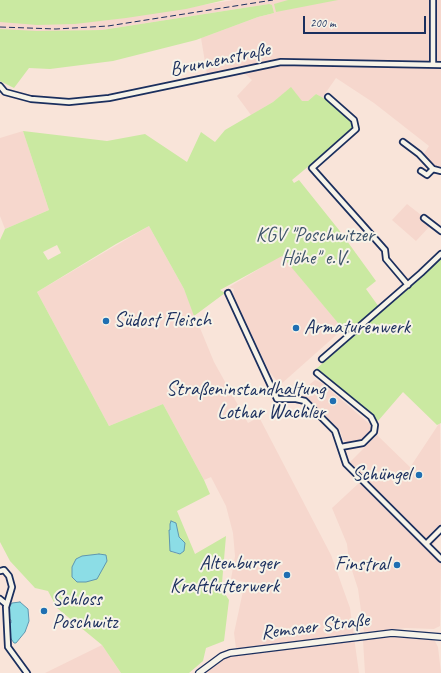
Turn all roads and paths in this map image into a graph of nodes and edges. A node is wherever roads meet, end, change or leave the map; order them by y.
1 (433, 0) edge
2 (433, 65) junction
3 (441, 65) edge
4 (0, 86) edge
5 (328, 97) dead end
6 (403, 142) dead end
7 (433, 169) junction
8 (441, 170) edge
9 (421, 171) dead end
10 (424, 218) dead end
11 (441, 231) edge
12 (441, 254) edge
13 (408, 285) junction
14 (228, 293) dead end
15 (322, 359) dead end
16 (318, 373) dead end
17 (340, 447) junction
18 (441, 529) edge
19 (426, 544) junction
20 (441, 559) edge
21 (0, 571) edge
22 (0, 599) edge
23 (6, 604) junction
24 (441, 637) edge
25 (27, 673) edge
26 (199, 673) edge

1 - 2 street
2 - 3 street, Brunnenstraße
2 - 4 street, Brunnenstraße
5 - 13 street
6 - 7 street
7 - 8 street
7 - 9 street
10 - 11 street
12 - 13 street
13 - 15 street
14 - 17 street
16 - 17 street
17 - 19 street
18 - 19 street
19 - 20 street
21 - 23 street
22 - 23 street
23 - 25 street
24 - 26 street, Remsaer Straße

